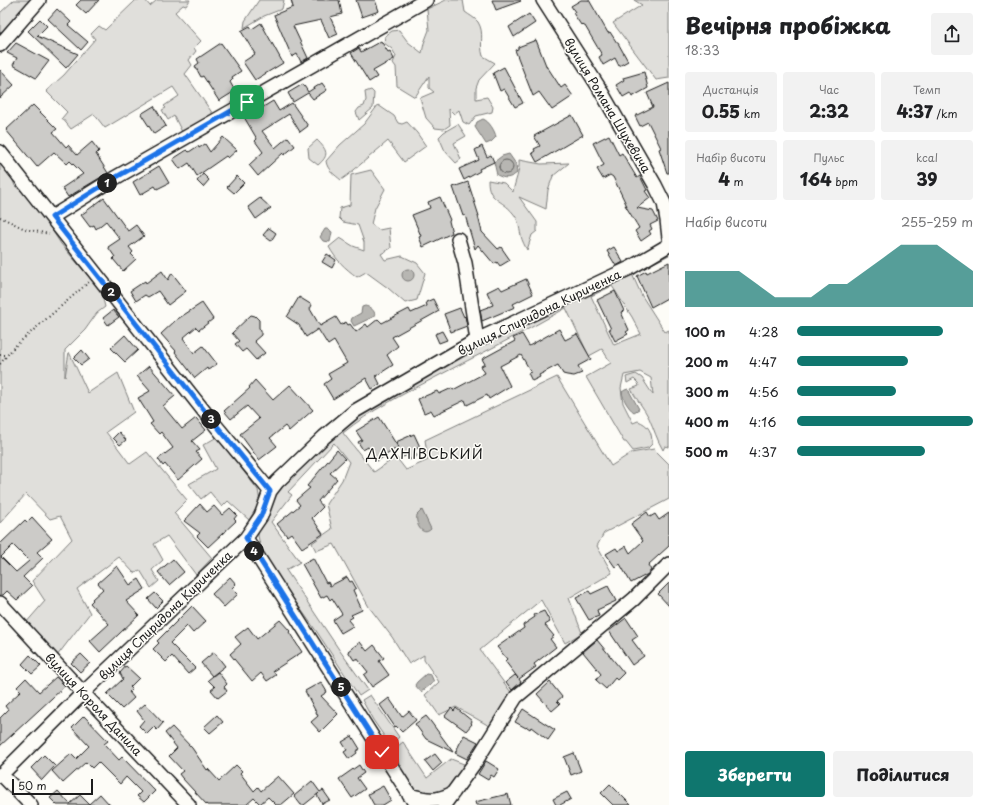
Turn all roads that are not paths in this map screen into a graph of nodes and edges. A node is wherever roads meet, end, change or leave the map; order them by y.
1 (39, 0) edge
2 (426, 0) edge
3 (543, 0) edge
4 (0, 45) edge
5 (0, 152) edge
6 (666, 200) edge
7 (52, 217) junction
8 (458, 238) dead end
9 (669, 238) edge
10 (669, 245) edge
11 (477, 340) junction
12 (270, 491) junction
13 (246, 538) junction
14 (669, 564) edge
15 (0, 603) edge
16 (83, 693) junction
17 (1, 775) edge
18 (454, 792) junction
19 (412, 800) edge
20 (31, 805) edge
21 (190, 805) edge
22 (444, 805) edge

1 - 4 street
2 - 7 street
3 - 6 street, вулиця Романа Шухевича
5 - 7 street
6 - 9 street, вулиця Романа Шухевича
7 - 12 street
8 - 11 street
10 - 11 street, вулиця Спиридона Кириченка
11 - 12 street, вулиця Спиридона Кириченка
12 - 13 street, вулиця Спиридона Кириченка
13 - 16 street, вулиця Спиридона Кириченка
13 - 19 street
14 - 18 street
15 - 16 street, вулиця Короля Данила
16 - 17 street, вулиця Спиридона Кириченка
16 - 21 street, вулиця Короля Данила
17 - 20 street
18 - 19 street
18 - 22 street

